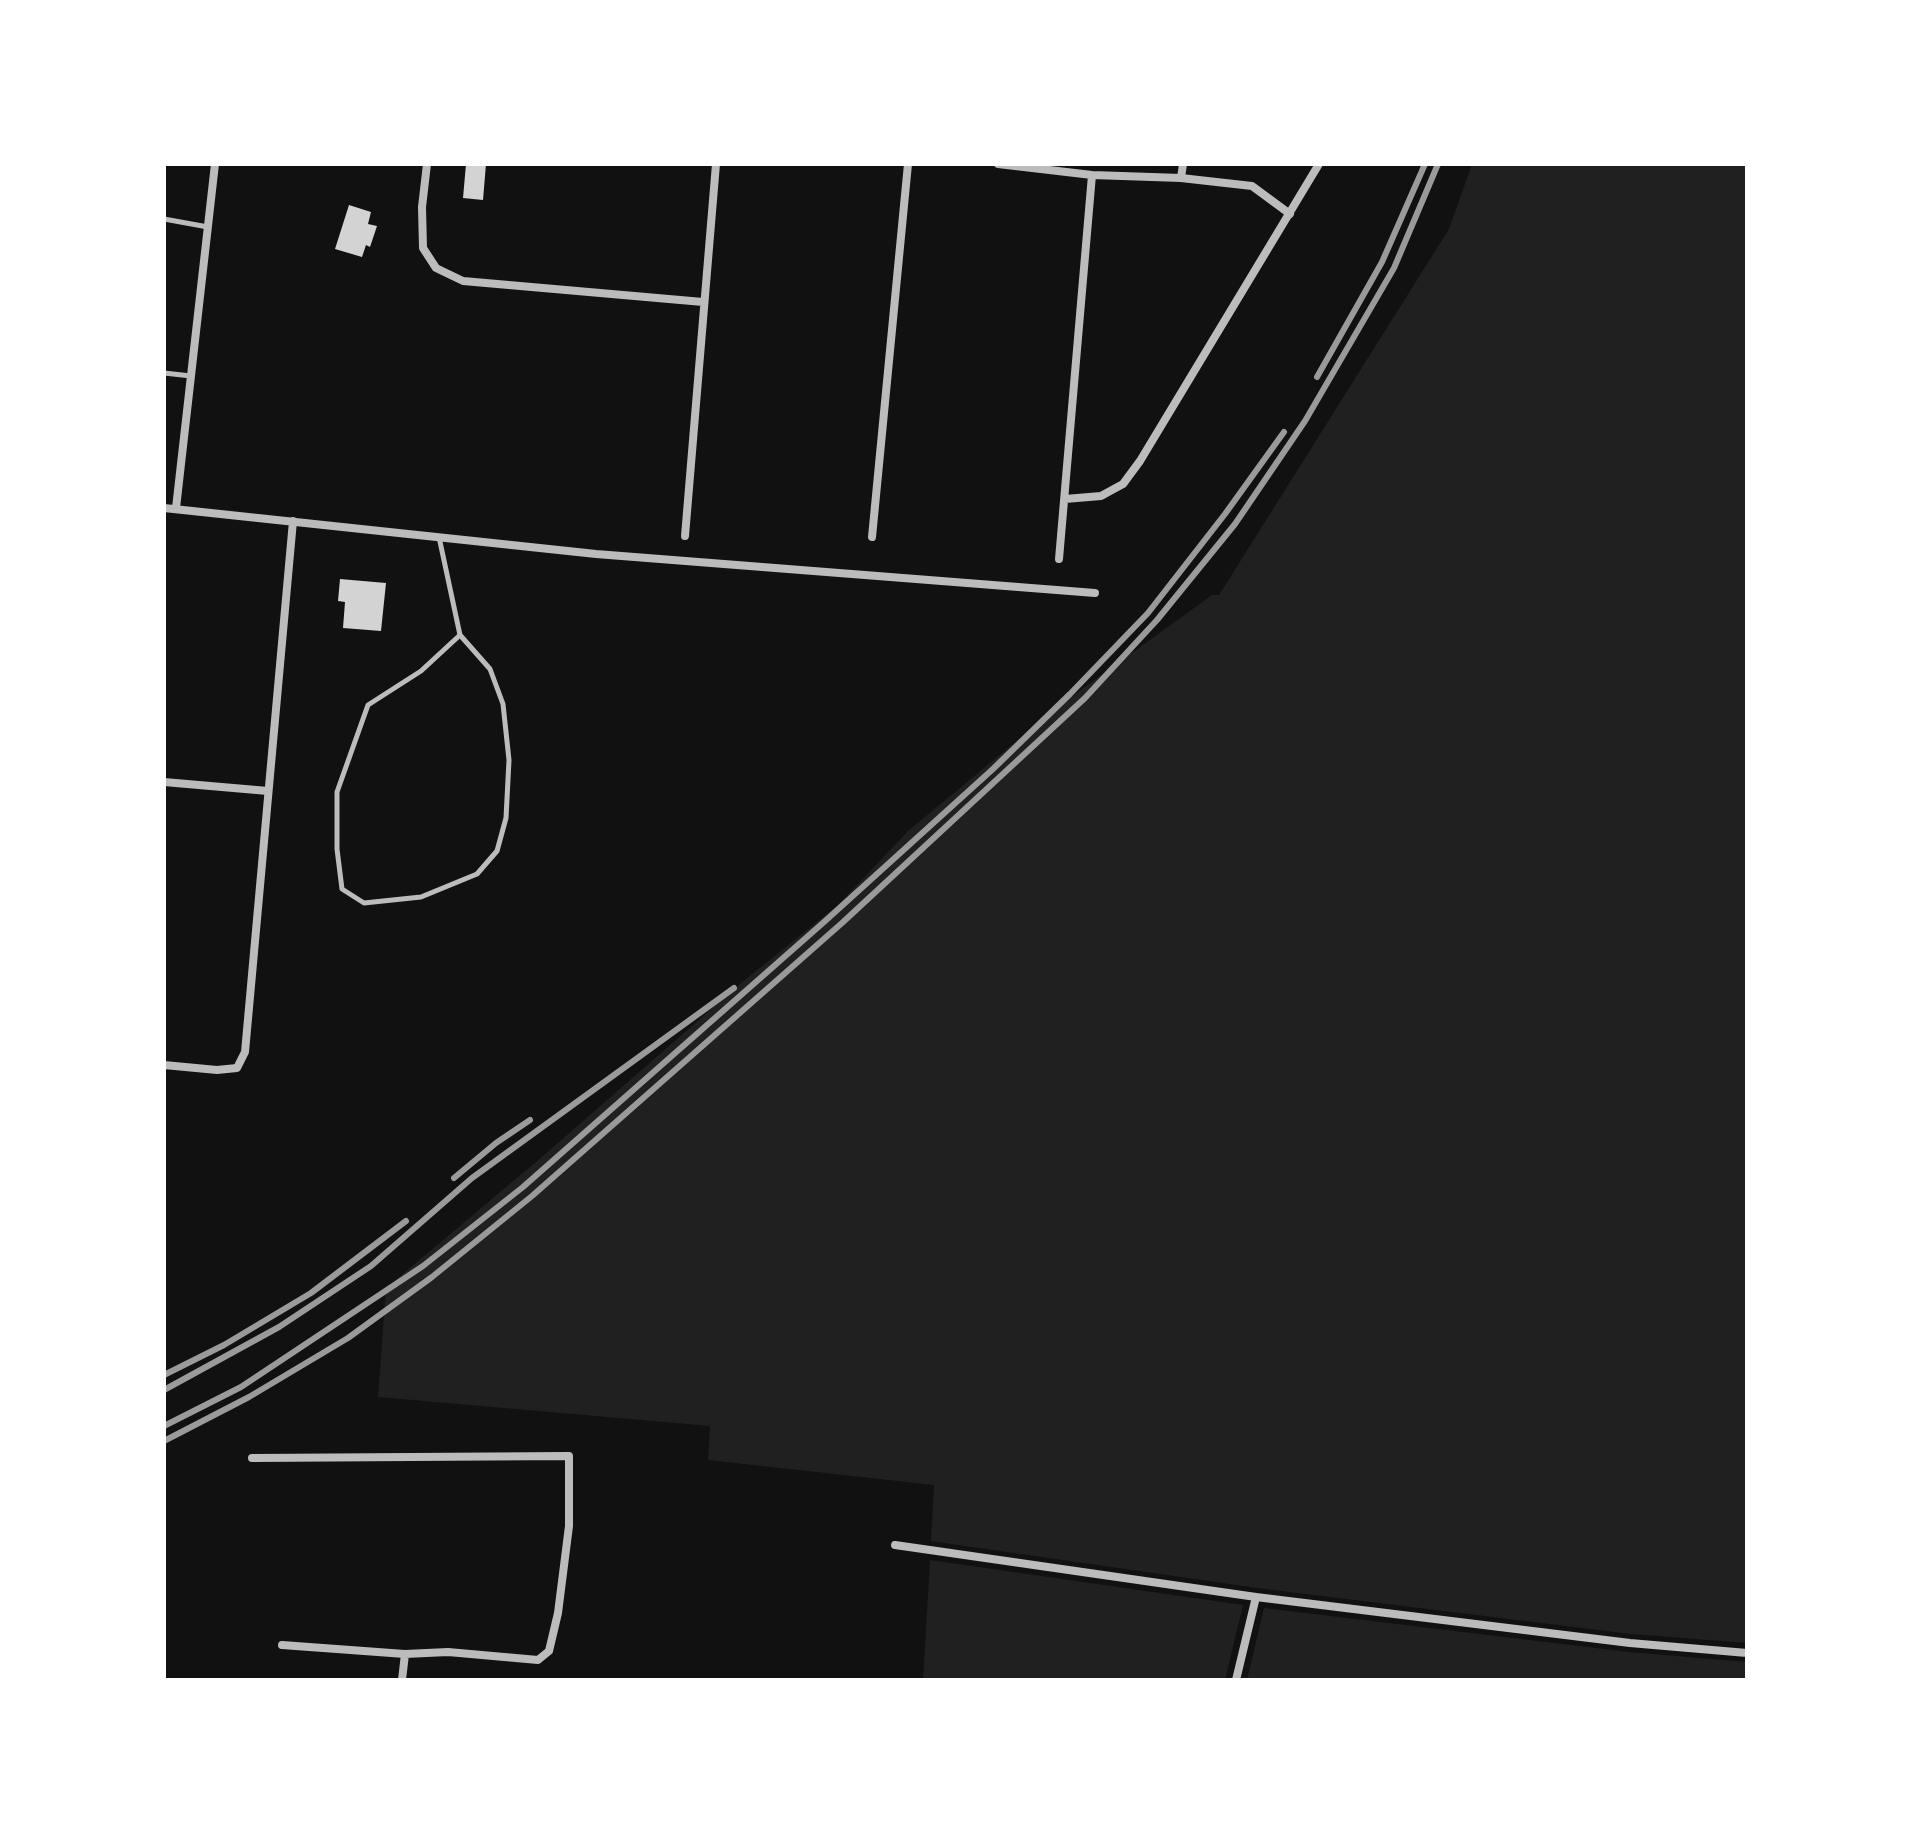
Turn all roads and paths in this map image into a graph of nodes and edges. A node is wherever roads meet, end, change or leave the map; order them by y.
1 (215, 164) edge
2 (427, 164) edge
3 (716, 164) edge
4 (908, 164) edge
5 (998, 164) edge
6 (1183, 164) edge
7 (1319, 164) edge
8 (1092, 175) junction
9 (1181, 178) junction
10 (1290, 214) junction
11 (164, 219) edge
12 (208, 227) junction
13 (703, 302) junction
14 (164, 373) edge
15 (192, 376) junction
16 (1065, 499) junction
17 (164, 508) edge
18 (176, 508) junction
19 (293, 521) junction
20 (439, 536) junction
21 (685, 536) dead end
22 (872, 537) dead end
23 (1059, 559) dead end
24 (1095, 593) dead end
25 (460, 635) junction
26 (164, 782) edge
27 (268, 791) junction
28 (164, 1065) edge
29 (252, 1458) dead end
30 (895, 1545) dead end
31 (1256, 1597) junction
32 (282, 1645) dead end
33 (1747, 1653) edge
34 (405, 1654) junction
35 (402, 1680) edge
36 (1236, 1680) edge

1 - 12 street
2 - 13 street
3 - 13 street
4 - 22 street
5 - 8 street
6 - 9 street
7 - 10 street
8 - 9 street
8 - 16 street
9 - 10 street
10 - 16 street
11 - 12 lane
12 - 15 street
13 - 21 street
14 - 15 lane
15 - 18 street
16 - 23 street
17 - 18 street
18 - 19 street
19 - 20 street
19 - 27 street
20 - 24 street
20 - 25 lane
25 - 25 lane
26 - 27 street
27 - 28 street
29 - 34 street
30 - 31 street
31 - 33 street
31 - 36 street
32 - 34 street
34 - 35 street

